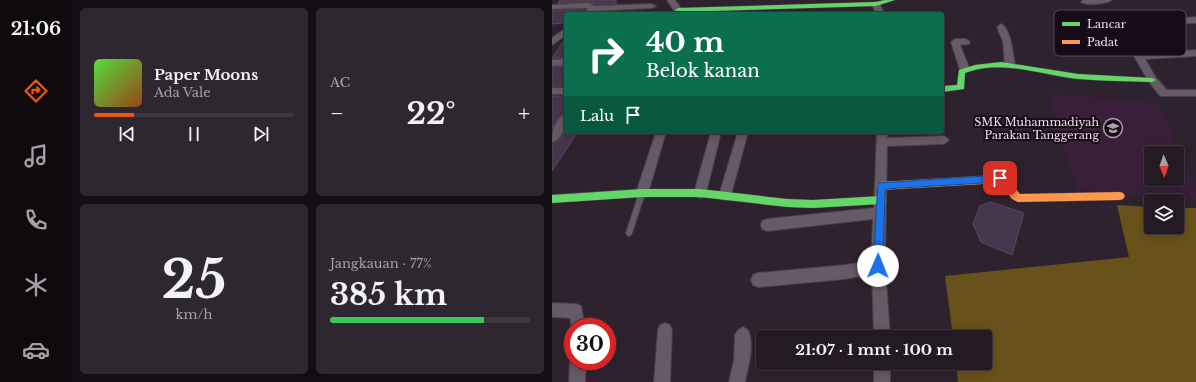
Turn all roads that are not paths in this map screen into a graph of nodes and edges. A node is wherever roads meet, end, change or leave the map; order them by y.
1 (671, 0) edge
2 (892, 0) edge
3 (1108, 0) edge
4 (1085, 2) dead end
5 (876, 4) junction
6 (652, 6) dead end
7 (552, 7) edge
8 (590, 7) edge
9 (714, 11) edge
10 (678, 12) edge
11 (879, 12) edge
12 (1186, 20) edge
13 (1196, 20) edge
14 (1002, 27) dead end
15 (562, 31) edge
16 (552, 42) edge
17 (966, 42) dead end
18 (1196, 53) edge
19 (1186, 54) edge
20 (1140, 56) edge
21 (564, 62) edge
22 (552, 63) edge
23 (1010, 65) junction
24 (965, 70) junction
25 (1152, 80) junction
26 (944, 89) edge
27 (552, 91) edge
28 (564, 91) edge
29 (1196, 93) edge
30 (564, 121) edge
31 (660, 134) edge
32 (715, 134) edge
33 (742, 134) edge
34 (882, 137) edge
35 (552, 138) edge
36 (944, 140) dead end
37 (881, 186) junction
38 (642, 193) junction
39 (700, 193) junction
40 (725, 195) junction
41 (1120, 196) dead end
42 (552, 199) edge
43 (880, 207) junction
44 (767, 225) dead end
45 (629, 233) dead end
46 (878, 266) junction
47 (758, 280) dead end
48 (552, 310) edge
49 (577, 318) edge
50 (665, 330) dead end
51 (882, 330) edge
52 (743, 336) dead end
53 (578, 370) edge
54 (882, 370) edge
55 (577, 382) edge
56 (662, 382) edge
57 (737, 382) edge
58 (882, 382) edge

1 - 10 street
2 - 5 street
3 - 4 street
5 - 9 street
5 - 11 street
6 - 8 street
7 - 8 street
9 - 10 street
12 - 13 street
14 - 23 street
15 - 16 street
17 - 24 street
18 - 19 street
20 - 25 street
21 - 22 street
23 - 24 street
23 - 25 street
24 - 26 street
25 - 29 street
27 - 28 street
30 - 35 street
31 - 38 street
32 - 39 street
33 - 40 street
34 - 36 street
34 - 37 street
37 - 41 street
37 - 43 street
38 - 39 street
38 - 42 street
38 - 45 lane
39 - 40 street
40 - 43 street
43 - 44 street
43 - 46 street
46 - 47 street
46 - 51 street
48 - 49 street
50 - 56 street
52 - 57 street
53 - 55 street
54 - 58 street

